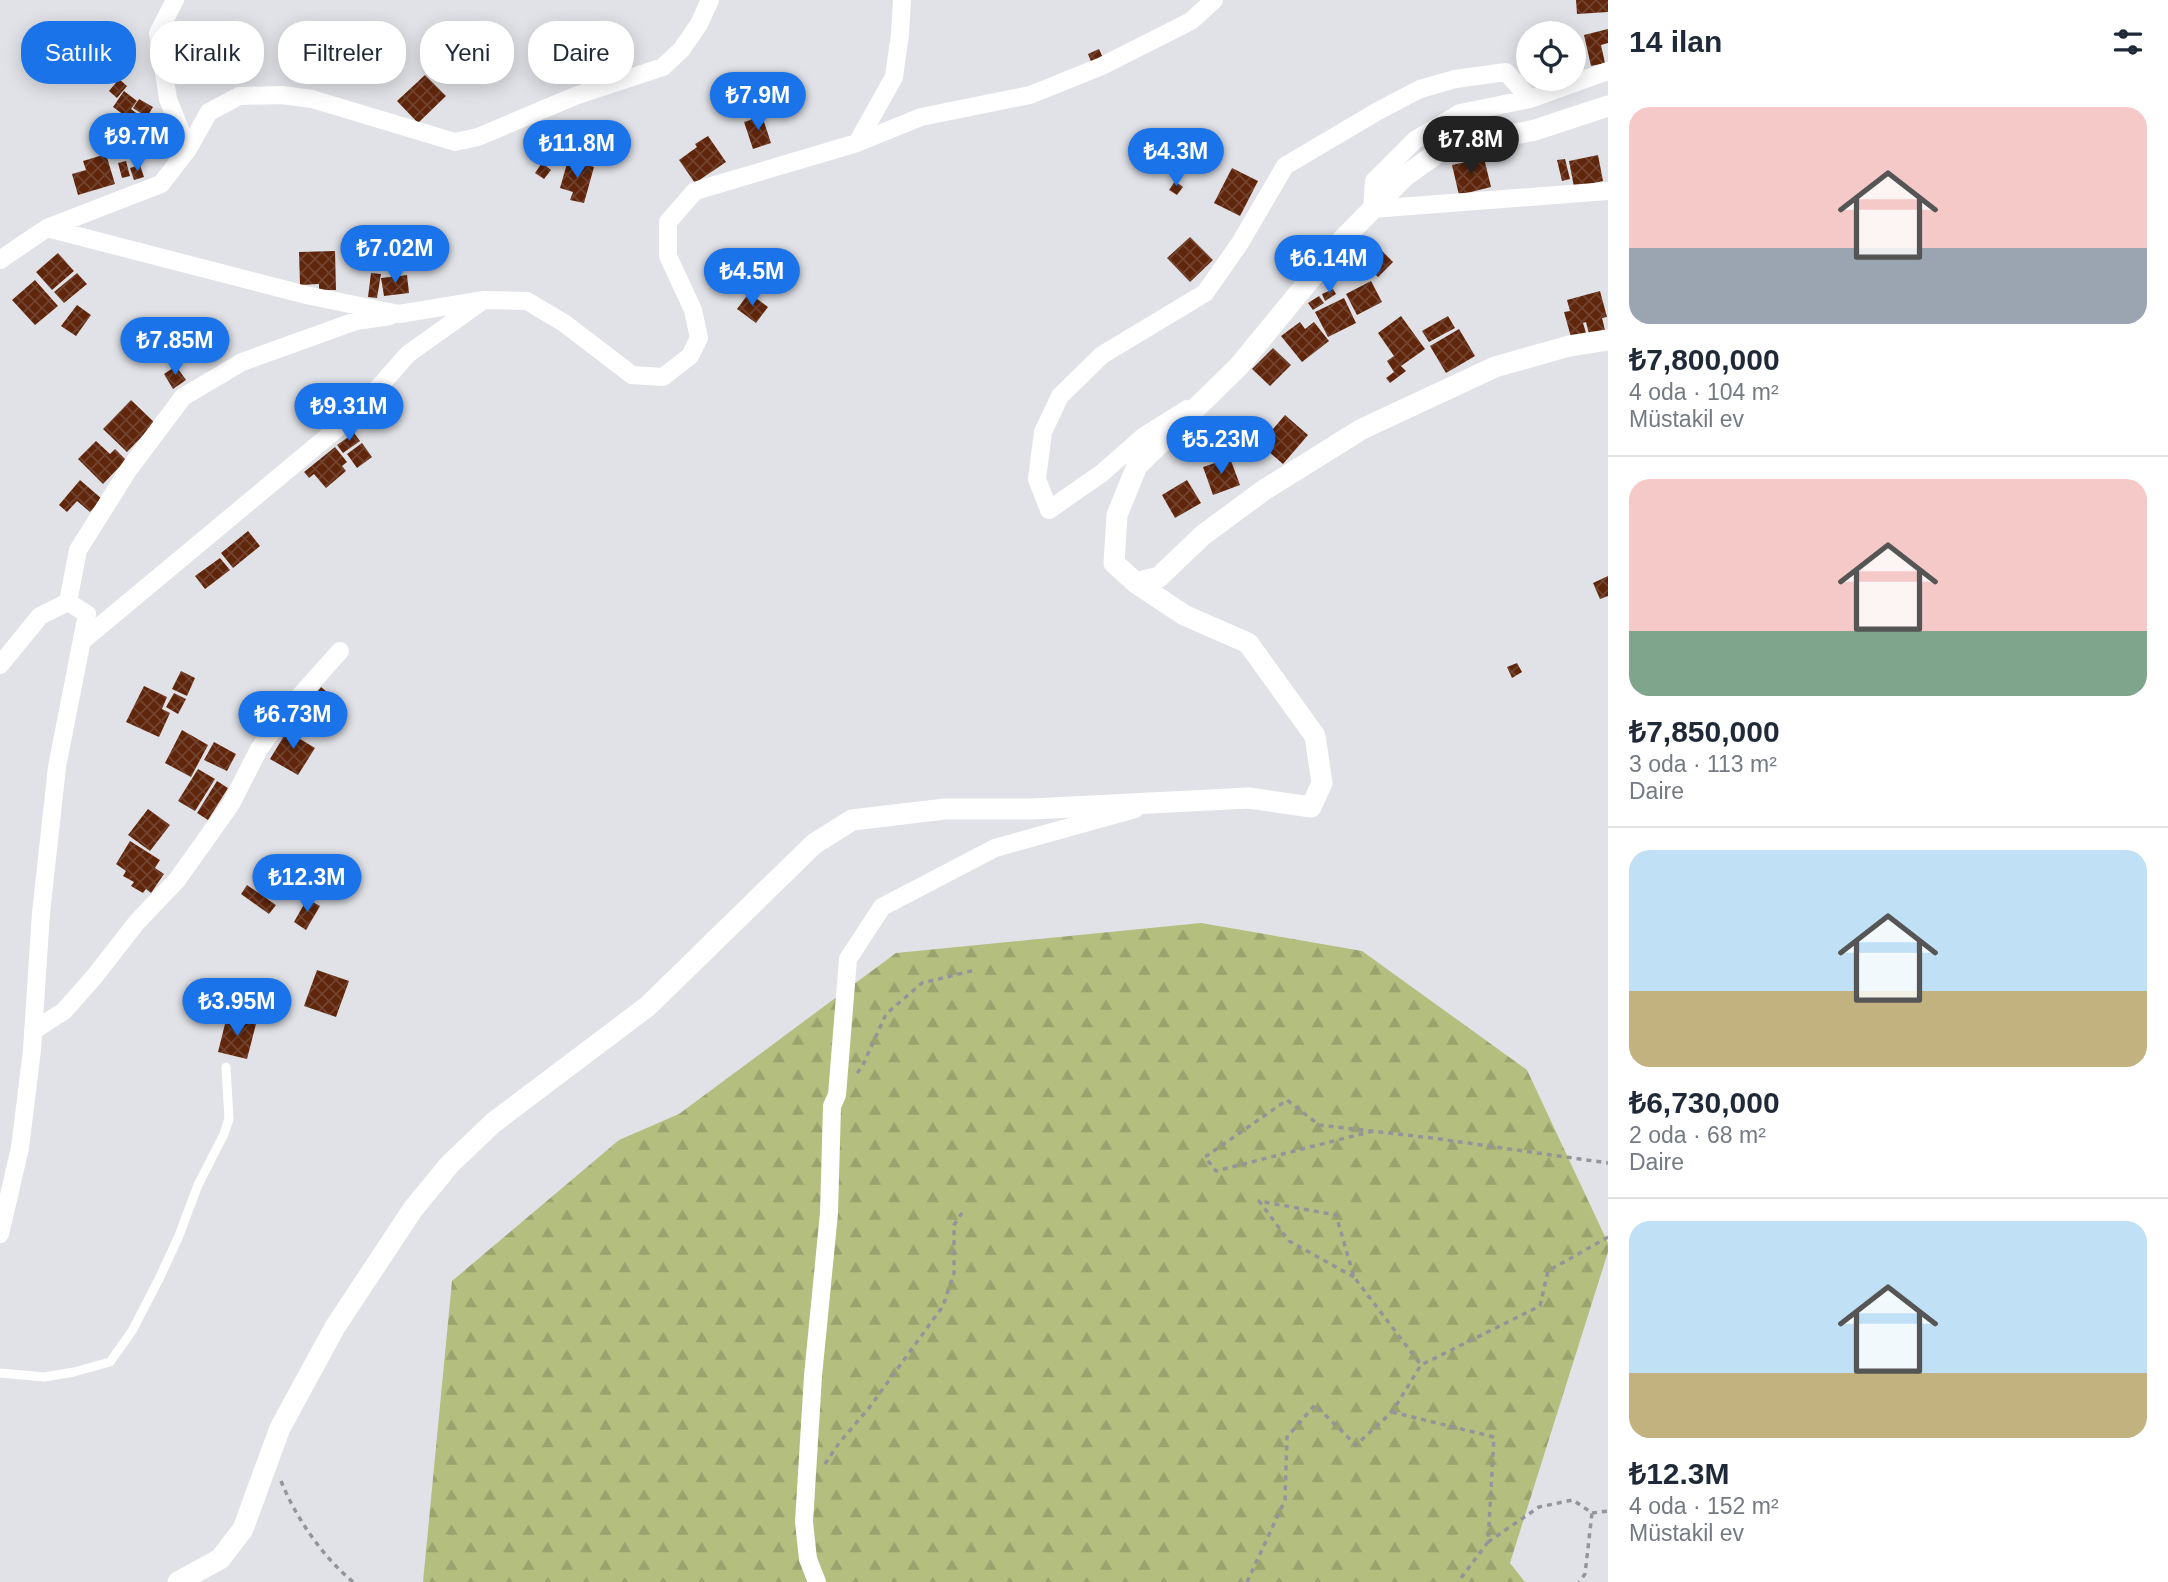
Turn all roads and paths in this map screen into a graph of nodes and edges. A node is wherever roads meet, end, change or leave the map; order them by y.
1 (175, 0) edge
2 (710, 0) edge
3 (902, 0) edge
4 (1214, 0) edge
5 (1608, 71) edge
6 (1530, 99) junction
7 (1608, 106) edge
8 (857, 143) junction
9 (188, 149) junction
10 (1608, 191) edge
11 (1372, 209) junction
12 (47, 228) junction
13 (0, 260) edge
14 (484, 300) junction
15 (399, 314) junction
16 (1608, 340) edge
17 (1206, 398) junction
18 (1136, 583) junction
19 (68, 602) junction
20 (82, 641) junction
21 (340, 651) dead end
22 (0, 665) edge
23 (1161, 802) junction
24 (975, 971) dead end
25 (33, 1031) junction
26 (226, 1067) dead end
27 (837, 1096) junction
28 (1373, 1131) junction
29 (1608, 1163) edge
30 (962, 1213) dead end
31 (0, 1234) edge
32 (1608, 1237) edge
33 (1354, 1277) junction
34 (1421, 1365) junction
35 (0, 1373) edge
36 (1392, 1412) junction
37 (271, 1456) junction
38 (806, 1492) junction
39 (1608, 1511) edge
40 (1592, 1513) junction
41 (1488, 1542) junction
42 (178, 1582) edge
43 (353, 1582) edge
44 (817, 1582) edge
45 (1247, 1582) edge
46 (1458, 1582) edge
47 (1579, 1582) edge

1 - 9 street
2 - 9 street
3 - 8 street
4 - 8 street
5 - 6 street
6 - 11 street
6 - 17 street
7 - 11 street
8 - 14 street
9 - 12 street
10 - 11 street
11 - 17 street
12 - 13 street
12 - 15 street
14 - 15 street
14 - 20 street
15 - 19 street
16 - 18 street
17 - 18 street
18 - 23 street
19 - 20 street
19 - 22 street
20 - 25 street
21 - 25 street
23 - 27 street
23 - 37 street
24 - 27 path
25 - 31 street
26 - 35 lane
27 - 38 street
28 - 28 path
28 - 29 path
30 - 38 path
32 - 34 path
33 - 33 path
33 - 34 path
34 - 36 path
36 - 41 path
36 - 45 path
37 - 42 street
37 - 43 path
38 - 44 street
39 - 40 path
40 - 41 path
40 - 47 path
41 - 46 path

